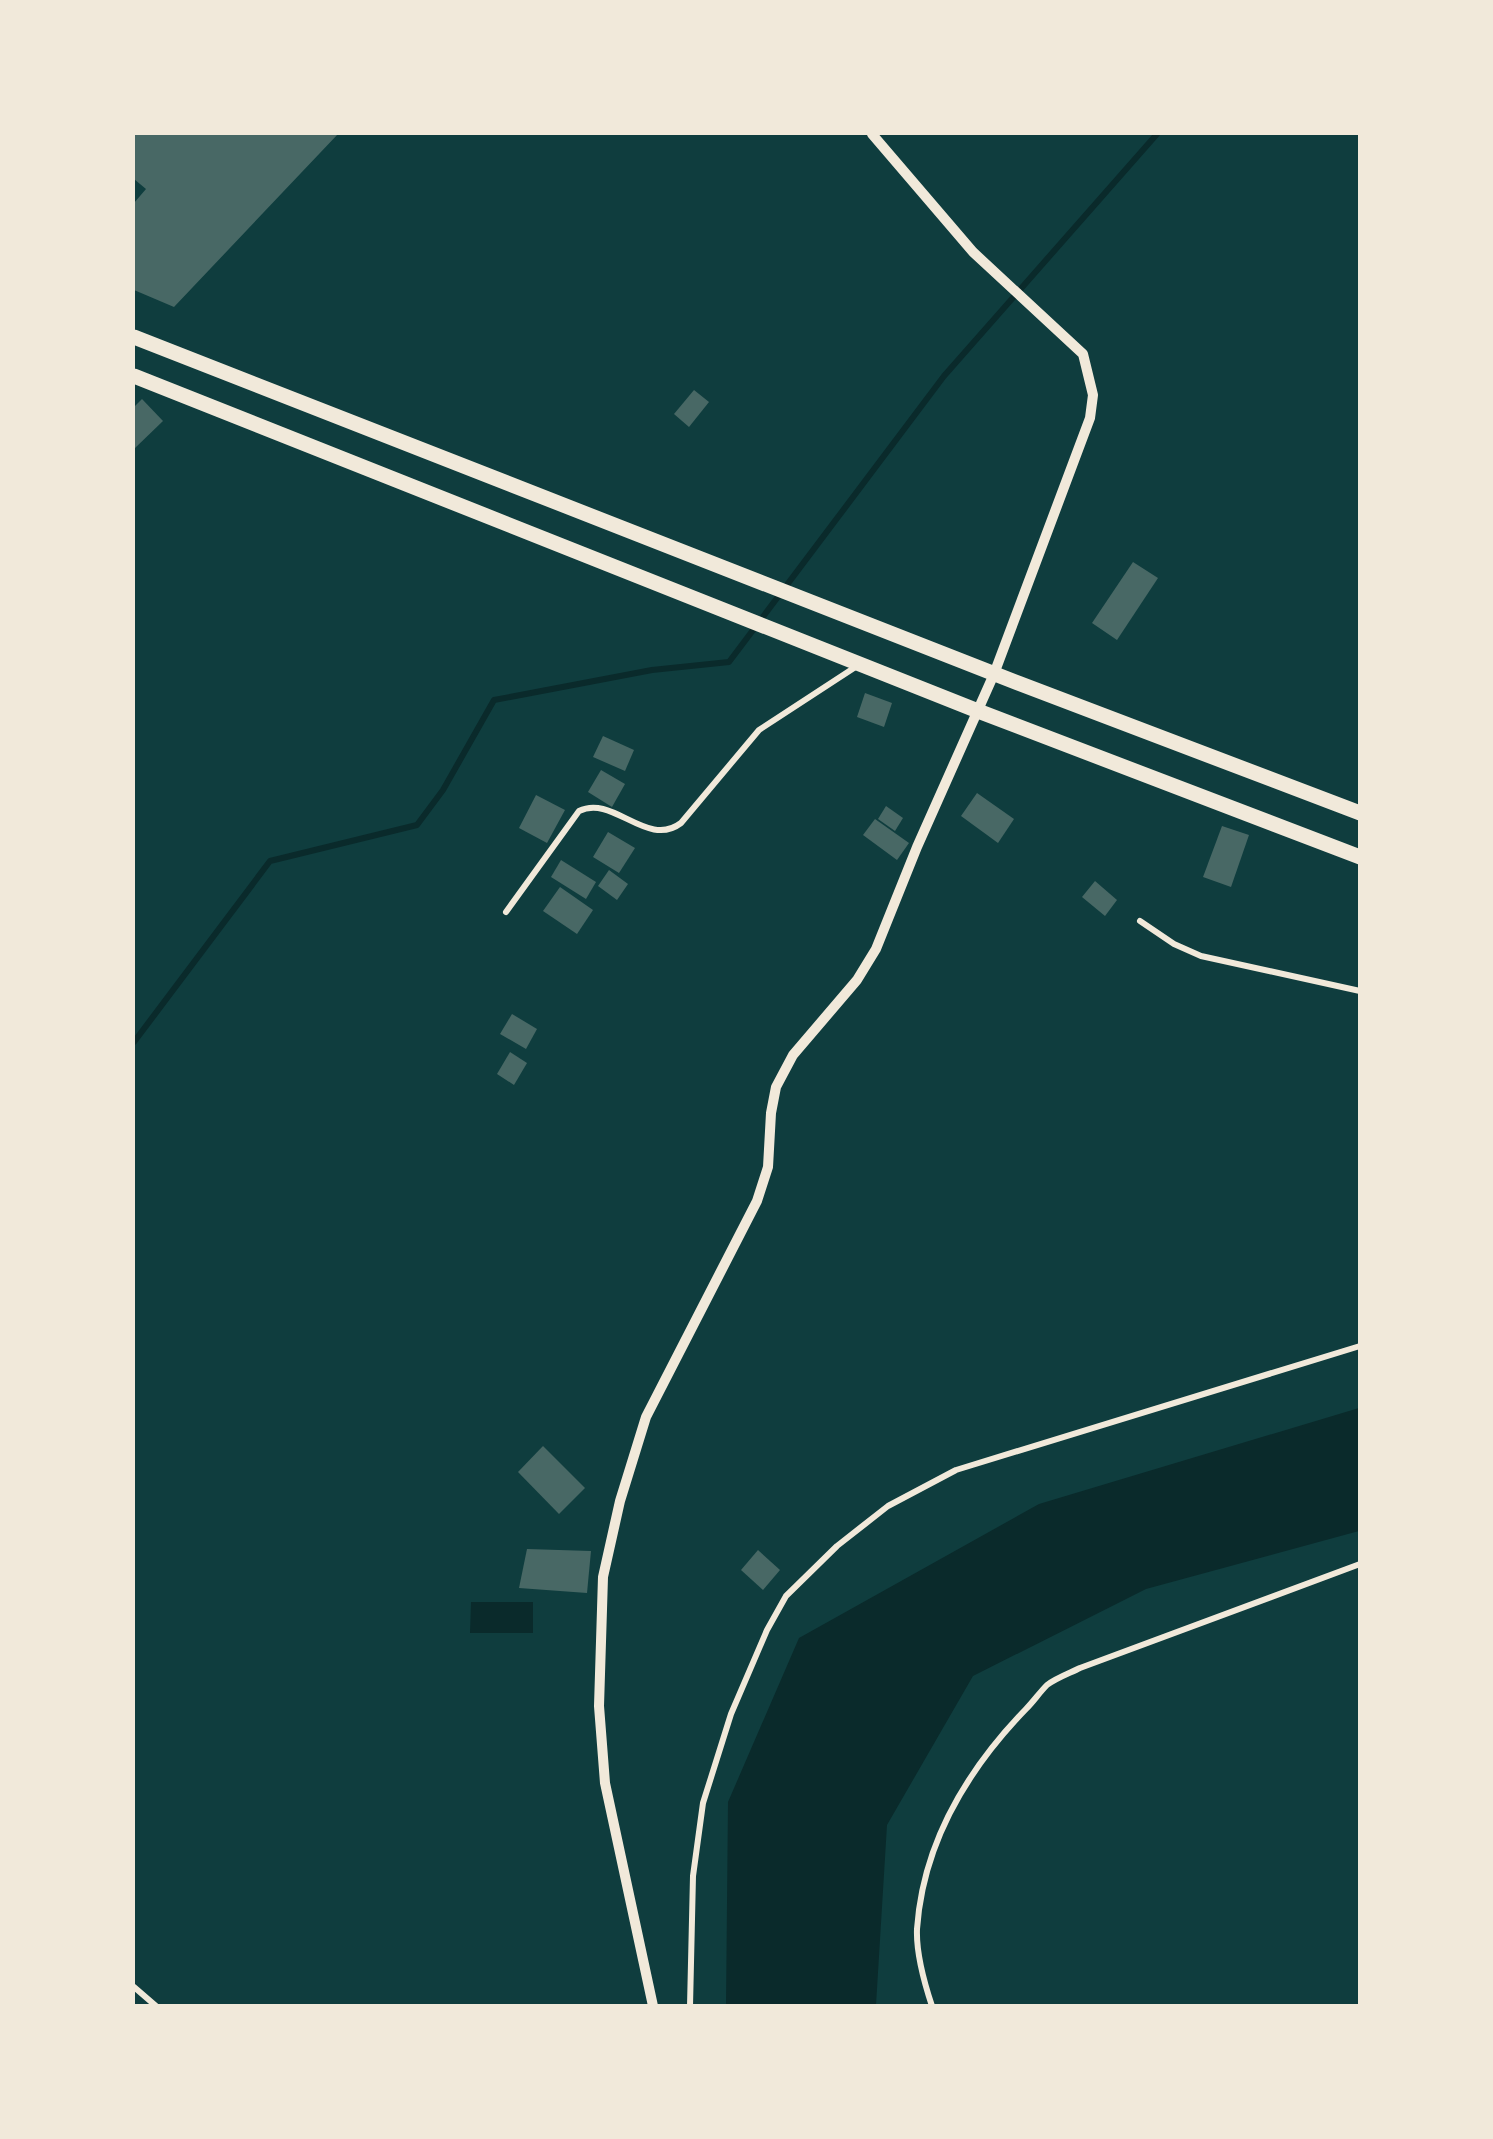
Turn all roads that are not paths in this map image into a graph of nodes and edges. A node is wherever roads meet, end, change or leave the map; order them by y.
1 (872, 134) edge
2 (134, 337) edge
3 (134, 376) edge
4 (860, 664) junction
5 (994, 674) junction
6 (978, 711) junction
7 (1359, 813) edge
8 (1359, 857) edge
9 (506, 912) dead end
10 (1140, 921) dead end
11 (1359, 991) edge
12 (1359, 1346) edge
13 (1359, 1564) edge
14 (134, 1987) edge
15 (156, 2006) edge
16 (653, 2006) edge
17 (690, 2006) edge
18 (932, 2006) edge

1 - 5 street
2 - 5 main road
3 - 4 main road
4 - 6 main road
4 - 9 street
5 - 6 street
5 - 7 main road
6 - 8 main road
6 - 16 street
10 - 11 street
12 - 17 street
13 - 18 street
14 - 15 street

